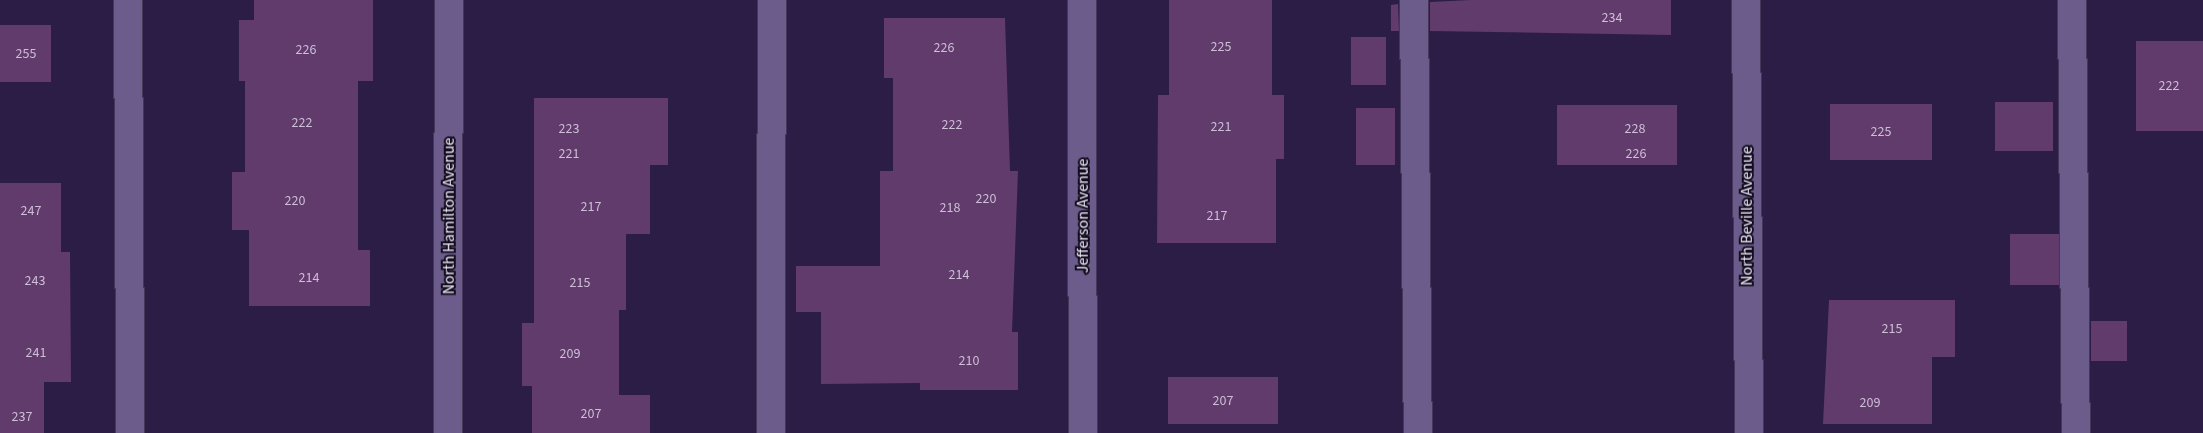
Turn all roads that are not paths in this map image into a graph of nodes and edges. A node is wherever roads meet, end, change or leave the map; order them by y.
1 (128, 0) edge
2 (449, 0) edge
3 (772, 0) edge
4 (1082, 0) edge
5 (1414, 0) edge
6 (1746, 0) edge
7 (2072, 0) edge
8 (130, 433) edge
9 (448, 433) edge
10 (771, 433) edge
11 (1083, 433) edge
12 (1418, 433) edge
13 (1749, 433) edge
14 (2076, 433) edge

1 - 8 street
2 - 9 street, North Hamilton Avenue
3 - 10 street
4 - 11 street, Jefferson Avenue
5 - 12 street
6 - 13 street, North Beville Avenue
7 - 14 street

